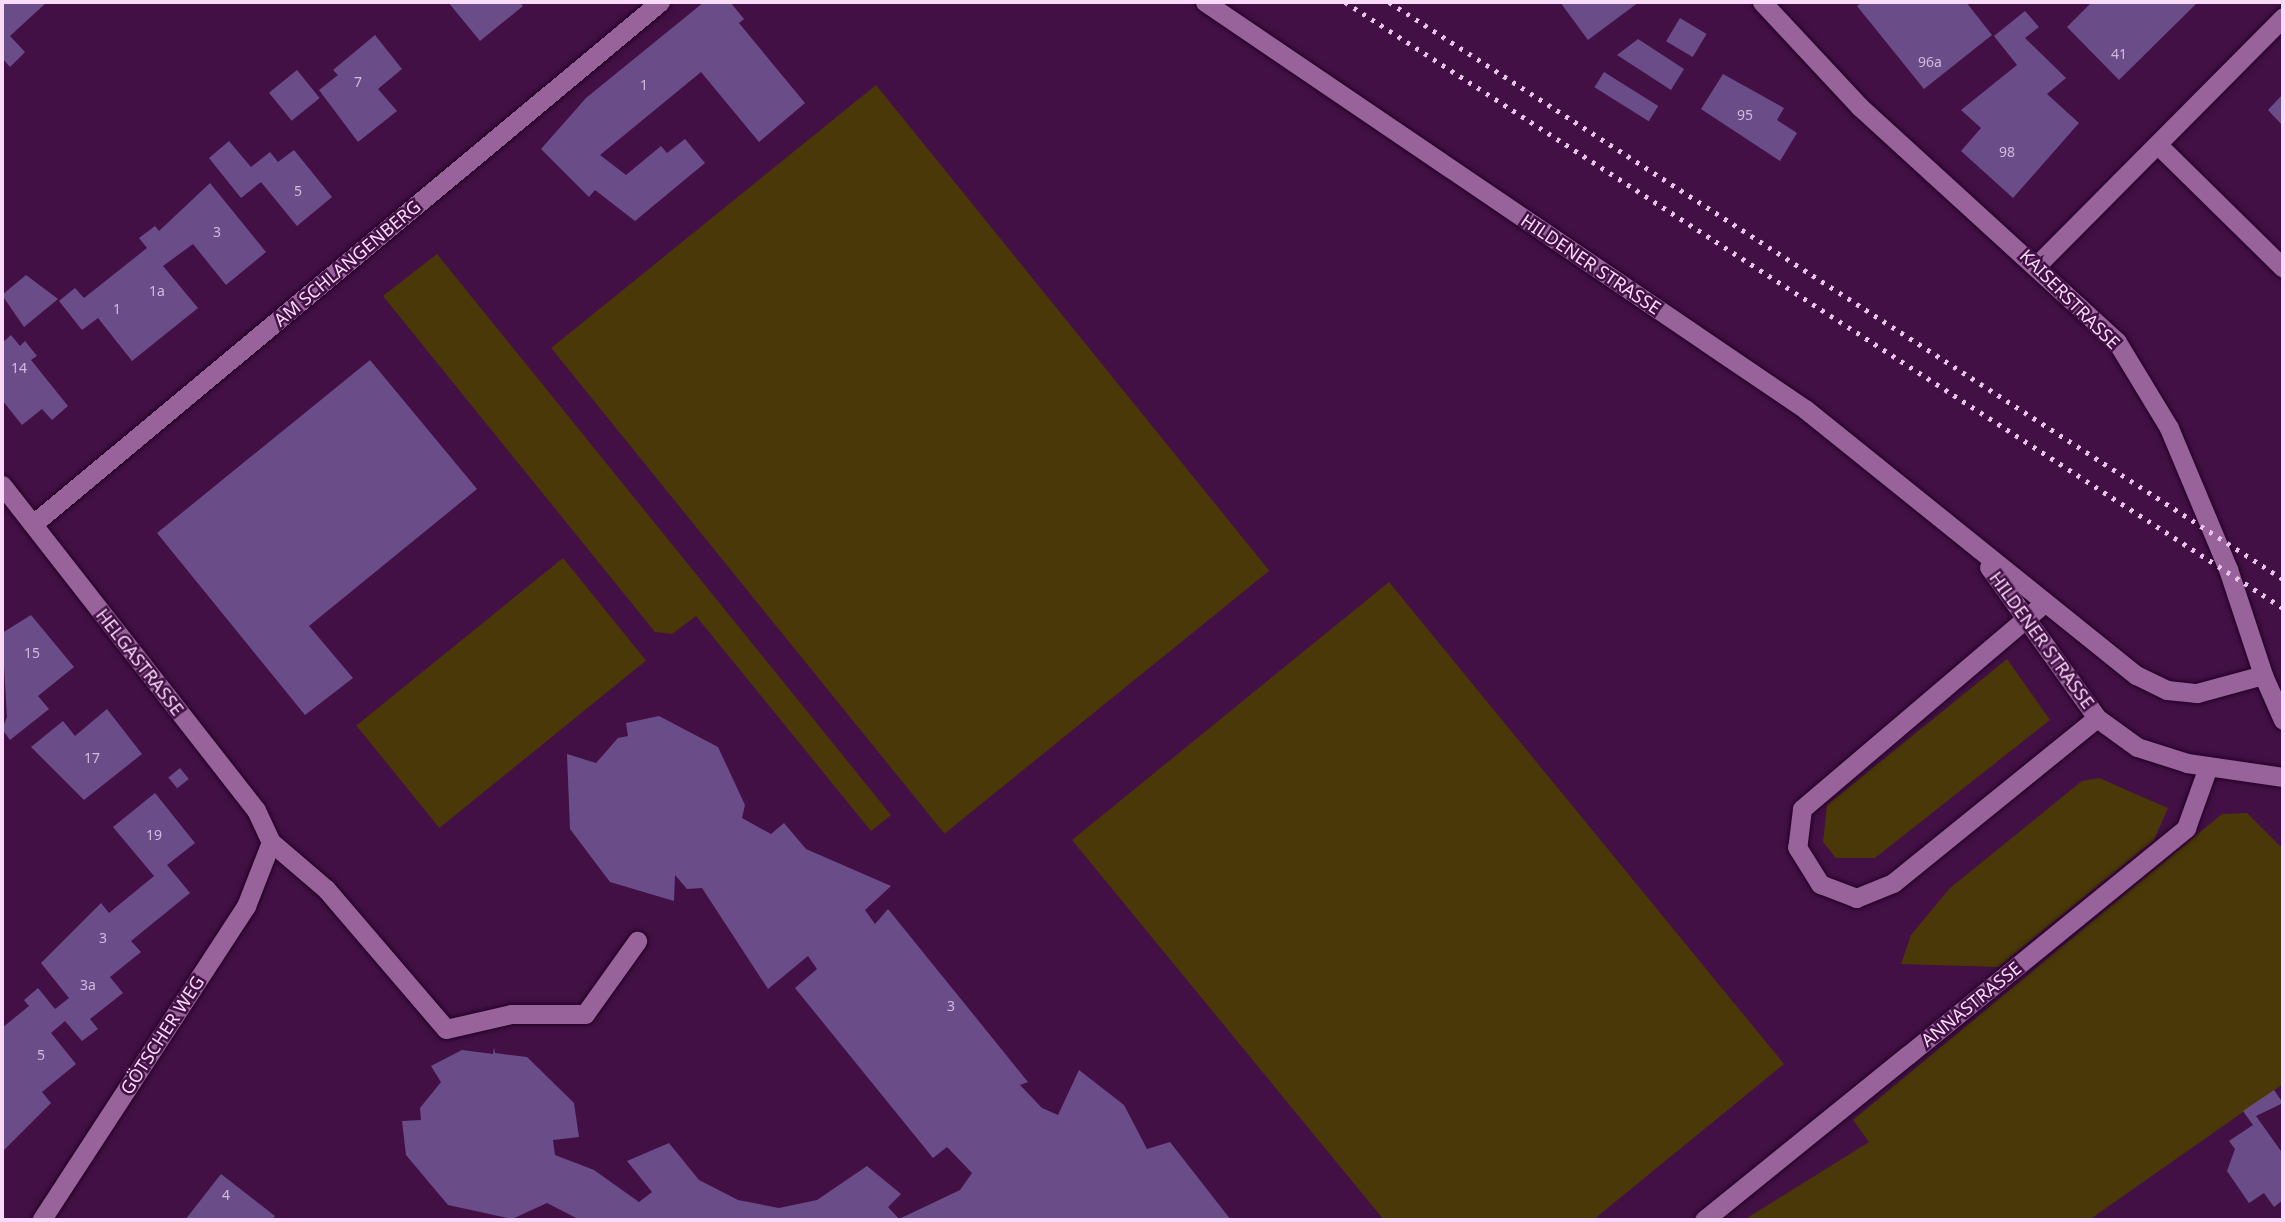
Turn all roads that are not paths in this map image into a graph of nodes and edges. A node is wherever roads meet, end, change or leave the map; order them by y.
1 (660, 2) edge
2 (1205, 2) edge
3 (1762, 2) edge
4 (2283, 17) edge
5 (2158, 145) junction
6 (2038, 264) junction
7 (2283, 268) edge
8 (2, 485) edge
9 (33, 524) junction
10 (1968, 538) junction
11 (2044, 603) junction
12 (2027, 618) junction
13 (2263, 675) junction
14 (2097, 718) junction
15 (2283, 720) edge
16 (2208, 767) junction
17 (2283, 777) edge
18 (271, 842) junction
19 (637, 941) dead end
20 (41, 1220) edge
21 (1704, 1220) edge

1 - 9 street, AM SCHLANGENBERG
2 - 10 street, HILDENER STRASSE
3 - 6 street, KAISERSTRASSE
4 - 5 street
5 - 6 street
5 - 7 street
6 - 13 street, KAISERSTRASSE
8 - 9 street, HELGASTRASSE
9 - 18 street, HELGASTRASSE
10 - 11 street, HILDENER STRASSE
10 - 12 street, HILDENER STRASSE
11 - 12 street
11 - 13 street, HILDENER STRASSE
12 - 14 street, HILDENER STRASSE
12 - 14 street
13 - 15 street
14 - 16 street, HILDENER STRASSE
16 - 17 street, HILDENER STRASSE
16 - 21 street, ANNASTRASSE
18 - 19 street
18 - 20 street, GÖTSCHER WEG

